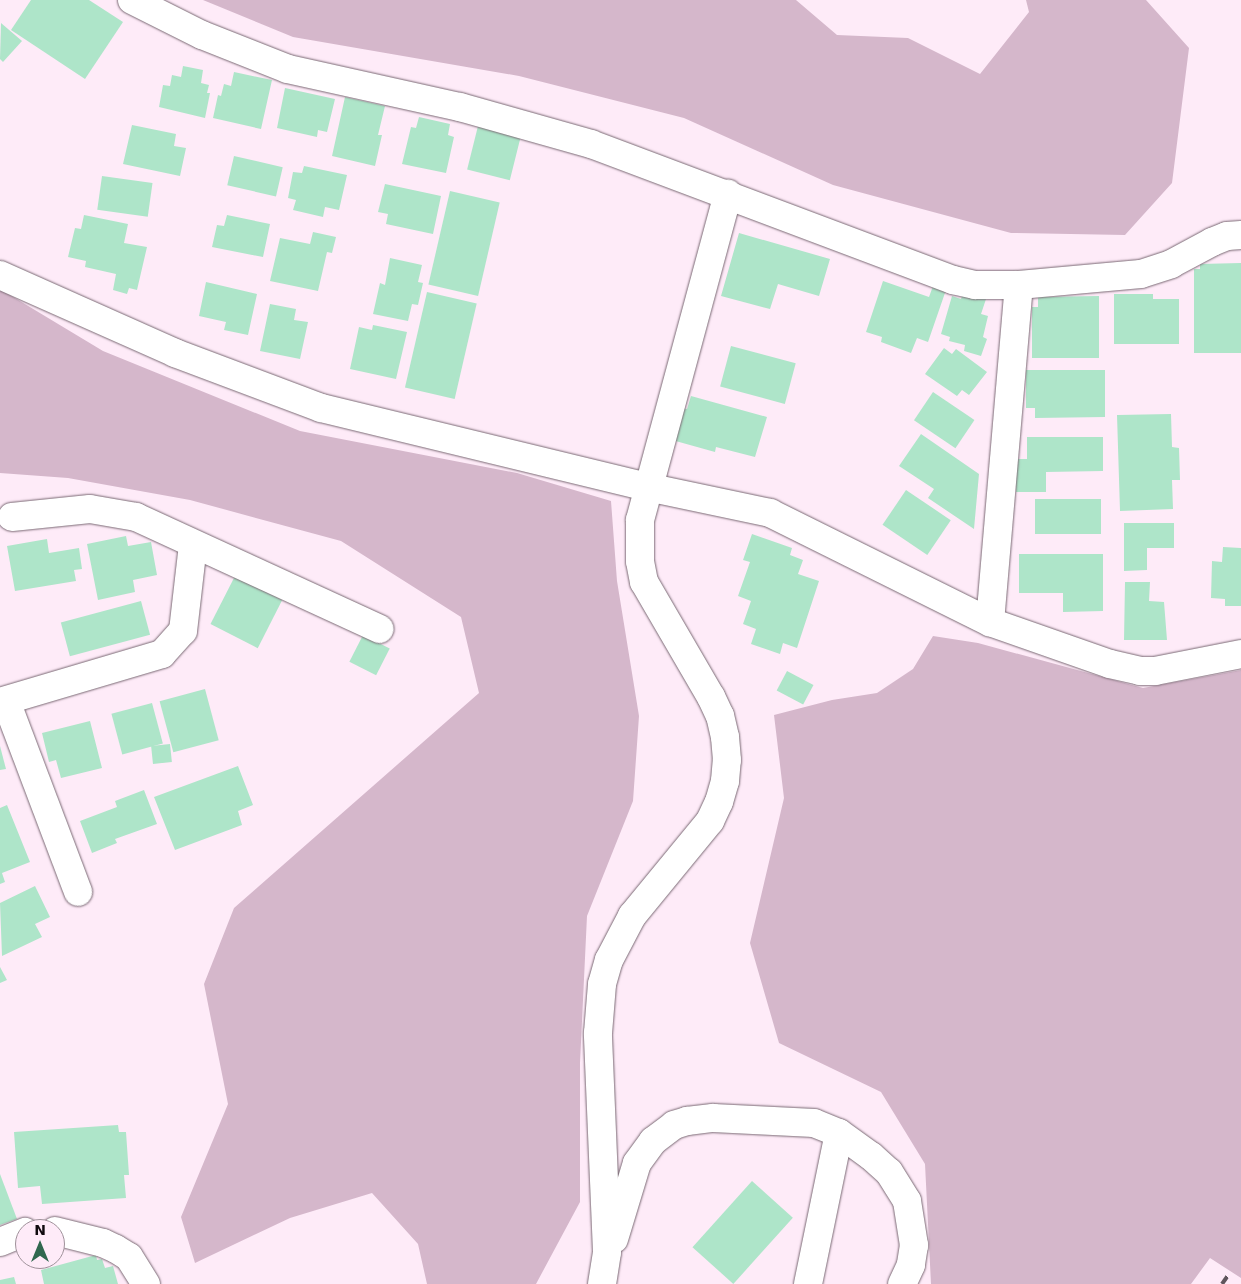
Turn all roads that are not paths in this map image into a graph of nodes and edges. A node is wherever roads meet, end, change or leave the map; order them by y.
1 (132, 0) edge
2 (728, 194) junction
3 (1241, 235) edge
4 (0, 275) edge
5 (1019, 285) junction
6 (647, 487) junction
7 (12, 517) dead end
8 (193, 545) junction
9 (990, 622) junction
10 (380, 629) dead end
11 (1241, 654) edge
12 (3, 701) edge
13 (78, 892) dead end
14 (839, 1133) junction
15 (65, 1234) edge
16 (15, 1236) edge
17 (0, 1242) edge
18 (604, 1276) edge
19 (146, 1284) edge
20 (808, 1284) edge
21 (902, 1284) edge

1 - 2 street
2 - 5 street
2 - 6 street
3 - 5 street
4 - 6 street
5 - 9 street
6 - 9 street
6 - 18 street
7 - 8 street
8 - 10 street
8 - 12 street
9 - 11 street
12 - 13 street
14 - 18 street
14 - 20 street
14 - 21 street
15 - 19 street
16 - 17 street

